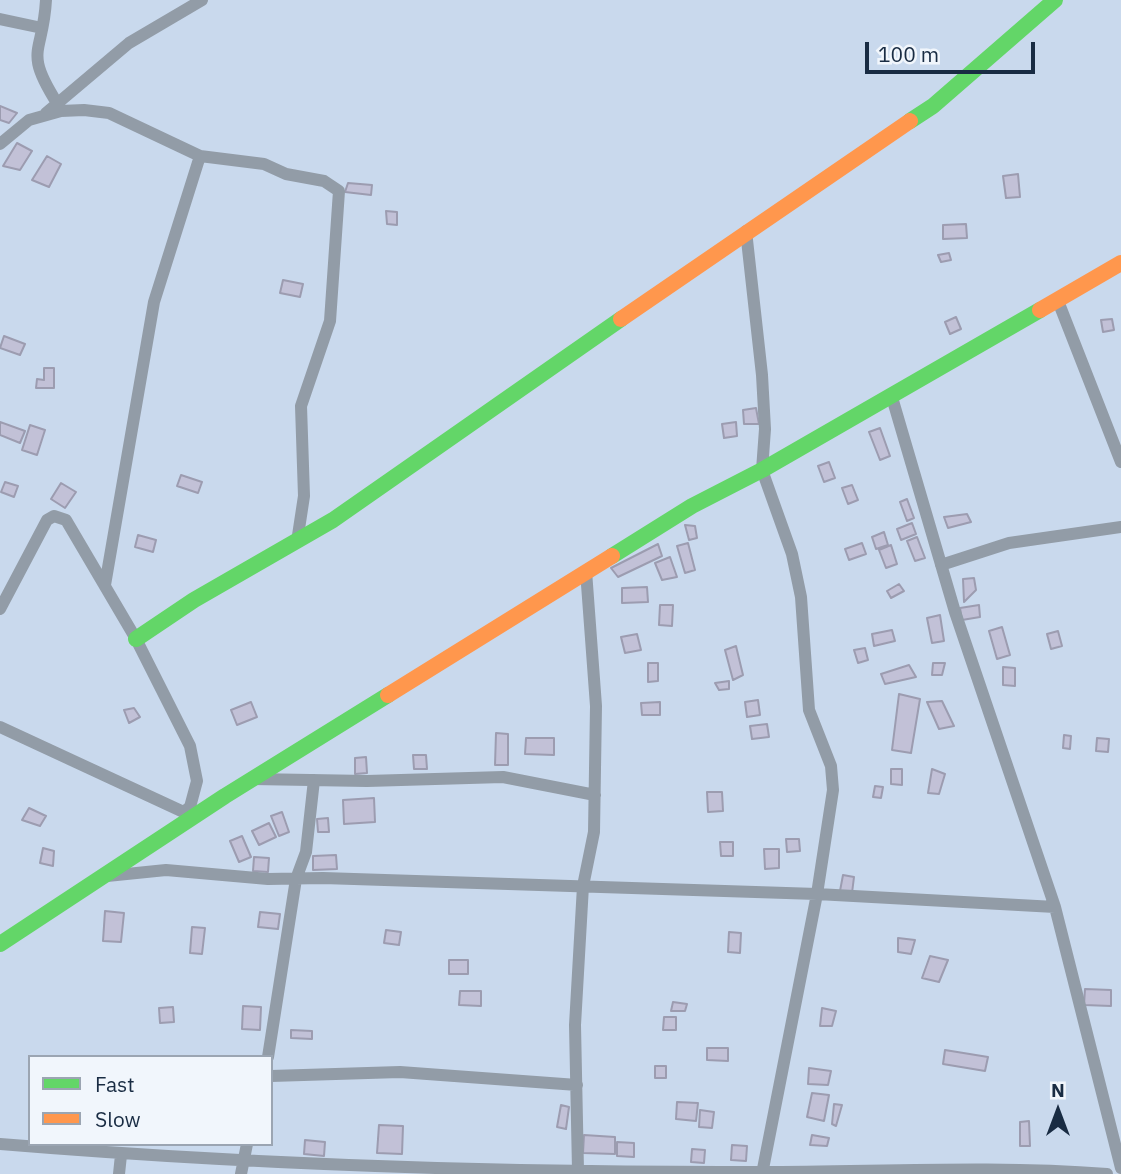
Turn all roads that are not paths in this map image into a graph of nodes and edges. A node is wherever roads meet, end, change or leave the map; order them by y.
1 (46, 0) edge
2 (202, 0) edge
3 (1055, 0) edge
4 (0, 19) edge
5 (42, 28) junction
6 (57, 103) junction
7 (46, 114) junction
8 (0, 144) edge
9 (200, 156) junction
10 (746, 232) junction
11 (1121, 263) edge
12 (1058, 301) junction
13 (891, 394) junction
14 (1121, 462) edge
15 (762, 470) junction
16 (1121, 527) edge
17 (297, 542) junction
18 (941, 565) junction
19 (586, 571) junction
20 (104, 585) junction
21 (0, 609) edge
22 (135, 639) junction
23 (0, 727) edge
24 (252, 779) junction
25 (314, 780) junction
26 (595, 795) junction
27 (189, 814) junction
28 (107, 876) junction
29 (296, 879) junction
30 (583, 886) junction
31 (817, 894) junction
32 (1055, 907) junction
33 (0, 944) edge
34 (268, 1055) edge
35 (273, 1076) edge
36 (577, 1085) junction
37 (0, 1144) edge
38 (142, 1146) edge
39 (247, 1146) edge
40 (125, 1155) junction
41 (242, 1168) edge
42 (1121, 1168) edge
43 (308, 1169) edge
44 (419, 1171) edge
45 (572, 1171) edge
46 (762, 1173) edge
47 (1090, 1173) edge
48 (120, 1174) edge
49 (1107, 1174) edge

1 - 5 street
2 - 6 street
3 - 10 street
4 - 5 street
5 - 6 street
6 - 7 street
7 - 8 street
7 - 9 street
9 - 17 street
9 - 20 street
10 - 15 street
10 - 17 street
11 - 12 street
12 - 13 street
12 - 14 street
13 - 15 street
13 - 18 street
15 - 19 street
15 - 31 street
16 - 18 street
17 - 22 street
18 - 32 street
19 - 24 street
19 - 26 street
20 - 21 street
20 - 22 street
22 - 27 street
23 - 27 street
24 - 25 street
24 - 27 street
25 - 26 street
25 - 29 street
26 - 30 street
27 - 28 street
28 - 29 street
28 - 33 street
29 - 30 street
29 - 34 street
30 - 31 street
30 - 36 street
31 - 32 street
31 - 46 street
32 - 42 street
35 - 36 street
36 - 45 street
37 - 40 street
38 - 40 street
39 - 41 street
40 - 41 street
40 - 48 street
41 - 43 street
43 - 44 street
44 - 45 street
45 - 46 street
46 - 47 street
47 - 49 street

